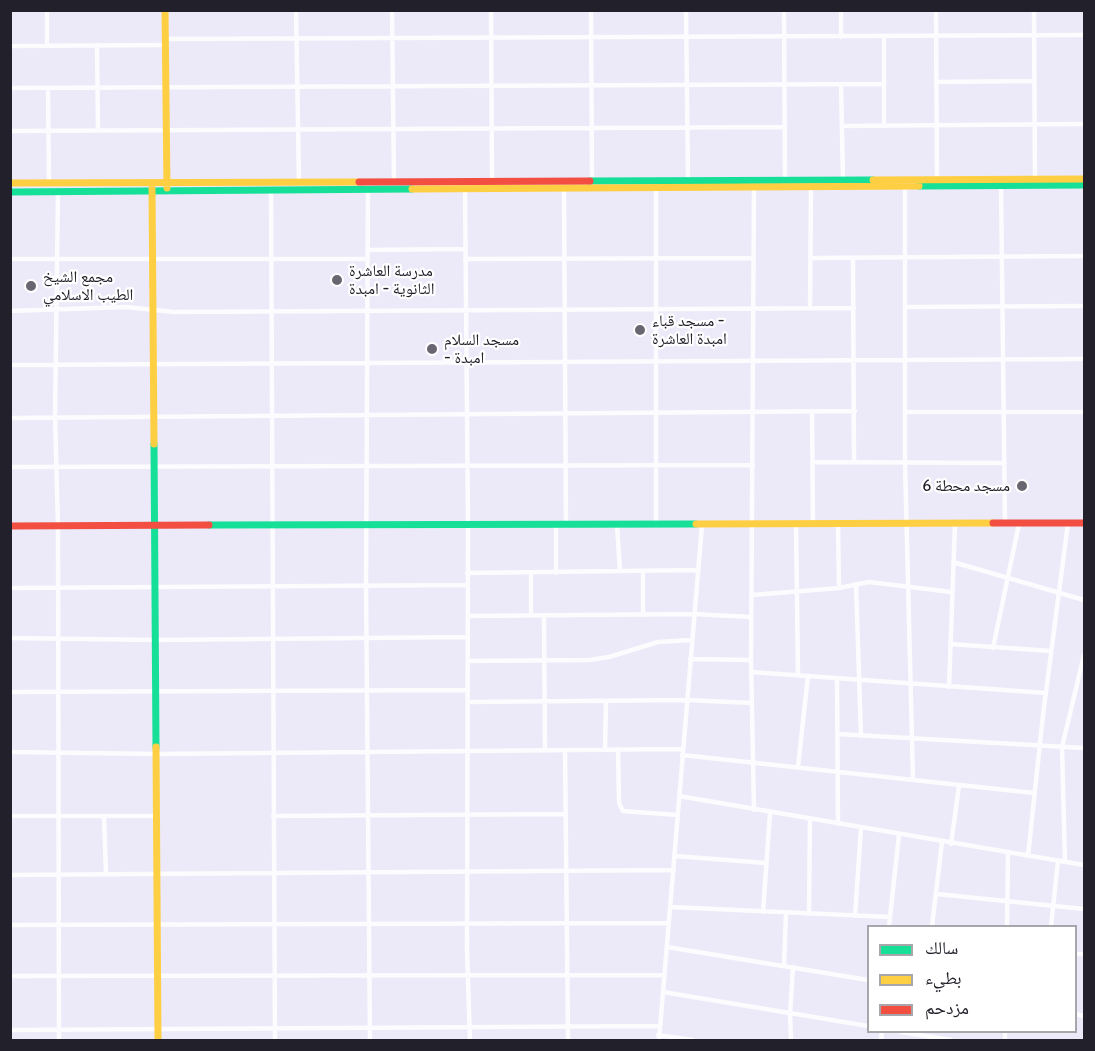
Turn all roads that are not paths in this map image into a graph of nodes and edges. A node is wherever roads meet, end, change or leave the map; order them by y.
1 (47, 10) edge
2 (165, 10) edge
3 (296, 10) edge
4 (392, 10) edge
5 (491, 10) edge
6 (591, 10) edge
7 (686, 10) edge
8 (784, 10) edge
9 (841, 10) edge
10 (936, 10) edge
11 (1034, 10) edge
12 (1084, 34) edge
13 (937, 35) junction
14 (1034, 35) junction
15 (784, 36) junction
16 (884, 36) junction
17 (686, 37) junction
18 (841, 37) junction
19 (297, 38) junction
20 (392, 38) junction
21 (491, 38) junction
22 (592, 38) junction
23 (166, 42) junction
24 (47, 45) junction
25 (97, 45) junction
26 (10, 46) edge
27 (1034, 81) junction
28 (936, 82) junction
29 (687, 84) junction
30 (786, 84) junction
31 (842, 84) junction
32 (884, 84) junction
33 (491, 85) junction
34 (591, 85) junction
35 (298, 86) junction
36 (393, 87) junction
37 (10, 88) edge
38 (48, 88) junction
39 (98, 88) junction
40 (166, 88) junction
41 (1034, 124) junction
42 (1084, 124) edge
43 (842, 126) junction
44 (884, 126) junction
45 (936, 126) junction
46 (491, 127) junction
47 (592, 127) junction
48 (785, 127) junction
49 (687, 128) junction
50 (48, 130) junction
51 (98, 130) junction
52 (297, 130) junction
53 (392, 130) junction
54 (10, 131) edge
55 (166, 131) junction
56 (1084, 178) edge
57 (785, 180) junction
58 (843, 180) junction
59 (937, 180) junction
60 (592, 181) junction
61 (394, 182) junction
62 (492, 182) junction
63 (1035, 182) junction
64 (10, 183) edge
65 (49, 183) junction
66 (299, 184) junction
67 (688, 184) junction
68 (425, 185) junction
69 (1001, 185) junction
70 (1084, 185) edge
71 (368, 186) junction
72 (904, 186) junction
73 (167, 187) junction
74 (754, 187) junction
75 (811, 187) junction
76 (152, 188) junction
77 (564, 188) junction
78 (656, 188) junction
79 (465, 189) junction
80 (271, 191) junction
81 (10, 192) edge
82 (58, 192) junction
83 (465, 249) junction
84 (367, 250) junction
85 (1084, 255) edge
86 (906, 256) junction
87 (1001, 256) junction
88 (655, 258) junction
89 (754, 258) junction
90 (811, 258) junction
91 (853, 258) junction
92 (273, 259) junction
93 (366, 259) junction
94 (465, 259) junction
95 (566, 259) junction
96 (10, 260) edge
97 (58, 260) junction
98 (153, 260) junction
99 (1084, 306) edge
100 (907, 307) junction
101 (1002, 307) junction
102 (754, 308) junction
103 (810, 308) junction
104 (854, 308) junction
105 (656, 309) junction
106 (154, 310) junction
107 (273, 310) junction
108 (567, 310) junction
109 (10, 311) edge
110 (56, 311) junction
111 (366, 311) junction
112 (467, 311) junction
113 (906, 359) junction
114 (1002, 359) junction
115 (1084, 359) edge
116 (854, 360) junction
117 (566, 361) junction
118 (656, 362) junction
119 (754, 362) junction
120 (467, 363) junction
121 (154, 364) junction
122 (272, 364) junction
123 (366, 364) junction
124 (10, 365) edge
125 (56, 365) junction
126 (855, 411) junction
127 (1003, 411) junction
128 (812, 412) junction
129 (906, 412) junction
130 (1084, 412) edge
131 (753, 413) junction
132 (366, 414) junction
133 (467, 414) junction
134 (656, 414) junction
135 (273, 415) junction
136 (566, 415) junction
137 (56, 416) junction
138 (156, 416) junction
139 (10, 418) edge
140 (812, 462) junction
141 (854, 462) junction
142 (905, 463) junction
143 (1004, 463) junction
144 (468, 464) junction
145 (565, 464) junction
146 (656, 464) junction
147 (272, 465) junction
148 (367, 465) junction
149 (753, 465) junction
150 (56, 466) junction
151 (10, 467) edge
152 (154, 467) junction
153 (1068, 523) junction
154 (1084, 523) edge
155 (907, 524) junction
156 (955, 524) junction
157 (1005, 524) junction
158 (1019, 524) junction
159 (617, 525) junction
160 (656, 525) junction
161 (702, 525) junction
162 (753, 525) junction
163 (795, 525) junction
164 (813, 525) junction
165 (838, 525) junction
166 (10, 526) edge
167 (468, 526) junction
168 (556, 526) junction
169 (566, 526) junction
170 (58, 527) junction
171 (366, 527) junction
172 (154, 528) junction
173 (272, 528) junction
174 (953, 562) junction
175 (698, 570) junction
176 (620, 571) junction
177 (643, 571) junction
178 (467, 573) junction
179 (531, 573) junction
180 (556, 573) junction
181 (1008, 578) junction
182 (856, 584) junction
183 (468, 585) junction
184 (366, 586) junction
185 (273, 587) junction
186 (910, 587) junction
187 (10, 588) edge
188 (58, 588) junction
189 (154, 588) junction
190 (839, 588) junction
191 (797, 592) junction
192 (951, 592) junction
193 (1058, 592) junction
194 (752, 595) junction
195 (1084, 600) edge
196 (694, 614) junction
197 (531, 615) junction
198 (544, 615) junction
199 (643, 615) junction
200 (468, 616) junction
201 (751, 617) junction
202 (468, 637) junction
203 (10, 638) edge
204 (273, 638) junction
205 (368, 638) junction
206 (58, 639) junction
207 (156, 640) junction
208 (691, 640) junction
209 (950, 644) junction
210 (993, 648) junction
211 (1051, 651) junction
212 (1084, 655) edge
213 (690, 658) junction
214 (543, 660) junction
215 (751, 660) junction
216 (468, 661) junction
217 (751, 672) junction
218 (798, 675) junction
219 (808, 675) junction
220 (837, 678) junction
221 (860, 679) junction
222 (913, 684) junction
223 (949, 687) junction
224 (468, 690) junction
225 (59, 691) junction
226 (368, 691) junction
227 (10, 692) edge
228 (156, 692) junction
229 (273, 692) junction
230 (1046, 693) junction
231 (686, 700) junction
232 (545, 701) junction
233 (606, 701) junction
234 (468, 702) junction
235 (752, 703) junction
236 (838, 734) junction
237 (861, 735) junction
238 (914, 739) junction
239 (1040, 746) junction
240 (1062, 747) junction
241 (1084, 747) edge
242 (605, 749) junction
243 (618, 749) junction
244 (467, 750) junction
245 (545, 750) junction
246 (565, 750) junction
247 (10, 752) edge
248 (59, 752) junction
249 (368, 752) junction
250 (682, 752) junction
251 (273, 753) junction
252 (157, 754) junction
253 (752, 762) junction
254 (798, 767) junction
255 (838, 771) junction
256 (914, 780) junction
257 (959, 786) junction
258 (1034, 794) junction
259 (680, 796) junction
260 (754, 810) junction
261 (770, 813) junction
262 (565, 814) junction
263 (467, 815) junction
264 (10, 816) edge
265 (60, 816) junction
266 (104, 816) junction
267 (157, 816) junction
268 (273, 816) junction
269 (368, 816) junction
270 (678, 816) junction
271 (810, 819) junction
272 (838, 824) junction
273 (861, 828) junction
274 (899, 835) junction
275 (942, 842) junction
276 (951, 844) junction
277 (1008, 853) junction
278 (675, 856) junction
279 (1028, 856) junction
280 (1058, 861) junction
281 (1065, 862) junction
282 (766, 863) junction
283 (1084, 866) edge
284 (674, 870) junction
285 (567, 871) junction
286 (274, 872) junction
287 (367, 872) junction
288 (468, 872) junction
289 (59, 873) junction
290 (106, 873) junction
291 (158, 873) junction
292 (10, 875) edge
293 (937, 894) junction
294 (1008, 902) junction
295 (1054, 906) junction
296 (671, 907) junction
297 (1084, 909) edge
298 (763, 912) junction
299 (786, 913) junction
300 (809, 914) junction
301 (855, 916) junction
302 (890, 917) junction
303 (368, 923) junction
304 (467, 923) junction
305 (567, 923) junction
306 (669, 923) junction
307 (274, 924) junction
308 (10, 925) edge
309 (59, 925) junction
310 (158, 925) junction
311 (889, 925) edge
312 (932, 925) edge
313 (1007, 925) edge
314 (1051, 925) edge
315 (667, 947) junction
316 (784, 966) junction
317 (793, 967) junction
318 (467, 975) junction
319 (566, 975) junction
320 (664, 975) junction
321 (10, 976) edge
322 (158, 976) junction
323 (275, 976) junction
324 (369, 976) junction
325 (60, 977) junction
326 (867, 980) edge
327 (663, 992) junction
328 (790, 1014) junction
329 (470, 1026) junction
330 (567, 1026) junction
331 (659, 1026) junction
332 (867, 1026) edge
333 (370, 1027) junction
334 (59, 1029) junction
335 (158, 1029) junction
336 (275, 1029) junction
337 (10, 1030) edge
338 (907, 1033) edge
339 (658, 1038) edge
340 (59, 1041) edge
341 (158, 1041) edge
342 (275, 1041) edge
343 (370, 1041) edge
344 (470, 1041) edge
345 (568, 1041) edge
346 (693, 1041) edge
347 (791, 1041) edge
348 (951, 1041) edge

1 - 24 street
2 - 23 main road
3 - 19 street
4 - 20 street
5 - 21 street
6 - 22 street
7 - 17 street
8 - 15 street
9 - 18 street
10 - 13 street
11 - 14 street
12 - 14 street
13 - 14 street
13 - 16 street
13 - 28 street
14 - 27 street
15 - 17 street
15 - 18 street
15 - 30 street
16 - 18 street
16 - 32 street
17 - 22 street
17 - 29 street
19 - 20 street
19 - 23 street
19 - 35 street
20 - 21 street
20 - 36 street
21 - 22 street
21 - 33 street
22 - 34 street
23 - 25 street
23 - 40 main road
24 - 25 street
24 - 26 street
25 - 39 street
27 - 28 street
27 - 41 street
28 - 45 street
29 - 30 street
29 - 34 street
29 - 49 street
30 - 31 street
30 - 48 street
31 - 32 street
31 - 43 street
32 - 44 street
33 - 34 street
33 - 36 street
33 - 46 street
34 - 47 street
35 - 36 street
35 - 40 street
35 - 52 street
36 - 53 street
37 - 38 street
38 - 39 street
38 - 50 street
39 - 40 street
39 - 51 street
40 - 55 main road
41 - 42 street
41 - 45 street
41 - 63 street
43 - 44 street
43 - 58 street
44 - 45 street
45 - 59 street
46 - 47 street
46 - 53 street
46 - 62 street
47 - 49 street
47 - 60 street
48 - 49 street
48 - 57 street
49 - 67 street
50 - 51 street
50 - 54 street
50 - 65 street
51 - 55 street
52 - 53 street
52 - 55 street
52 - 66 street
53 - 61 street
55 - 73 main road
56 - 63 main road
57 - 58 main road
57 - 67 main road
58 - 59 main road
59 - 63 main road
60 - 62 main road
60 - 67 main road
61 - 68 main road
61 - 71 main road
62 - 68 main road
63 - 69 main road
63 - 70 main road
64 - 65 main road
65 - 76 main road
66 - 71 main road
66 - 73 main road
67 - 74 main road
67 - 78 main road
68 - 71 main road
68 - 79 main road
69 - 72 main road
69 - 87 street
71 - 80 main road
71 - 84 street
72 - 75 main road
72 - 86 street
73 - 76 main road
73 - 80 main road
74 - 75 main road
74 - 89 street
75 - 90 street
76 - 82 main road
76 - 98 main road
77 - 78 main road
77 - 79 main road
77 - 95 street
78 - 88 street
79 - 83 street
80 - 92 street
81 - 82 main road
82 - 97 street
83 - 84 street
83 - 94 street
84 - 93 street
85 - 87 street
86 - 87 street
86 - 91 street
86 - 100 street
87 - 101 street
88 - 89 street
88 - 95 street
88 - 105 street
89 - 102 street
90 - 91 street
90 - 103 street
91 - 104 street
92 - 93 street
92 - 98 street
92 - 107 street
93 - 111 street
94 - 95 street
94 - 112 street
95 - 108 street
96 - 97 street
97 - 98 street
97 - 110 street
98 - 106 main road
99 - 101 street
100 - 101 street
100 - 113 street
101 - 114 street
102 - 103 street
102 - 105 street
102 - 119 street
103 - 104 street
104 - 116 street
105 - 108 street
105 - 118 street
106 - 107 street
106 - 110 street
106 - 121 main road
107 - 111 street
107 - 122 street
108 - 112 street
108 - 117 street
109 - 110 street
110 - 125 street
111 - 112 street
111 - 123 street
112 - 120 street
113 - 114 street
113 - 116 street
113 - 129 street
114 - 115 street
114 - 127 street
116 - 119 street
116 - 126 street
117 - 118 street
117 - 120 street
117 - 136 street
118 - 119 street
118 - 134 street
119 - 131 street
120 - 123 street
120 - 133 street
121 - 122 street
121 - 125 street
121 - 138 main road
122 - 123 street
122 - 135 street
123 - 132 street
124 - 125 street
125 - 137 street
126 - 128 street
126 - 141 street
127 - 129 street
127 - 130 street
127 - 143 street
128 - 131 street
128 - 140 street
129 - 142 street
131 - 134 street
131 - 149 street
132 - 133 street
132 - 135 street
132 - 148 street
133 - 136 street
133 - 144 street
134 - 136 street
134 - 146 street
135 - 138 street
135 - 147 street
136 - 145 street
137 - 138 street
137 - 139 street
137 - 150 street
138 - 152 main road
140 - 141 street
140 - 164 street
141 - 142 street
142 - 143 street
142 - 155 street
143 - 157 street
144 - 145 street
144 - 148 street
144 - 167 street
145 - 146 street
145 - 169 street
146 - 149 street
146 - 160 street
147 - 148 street
147 - 152 street
147 - 173 street
148 - 171 street
149 - 162 street
150 - 151 street
150 - 152 street
150 - 170 street
152 - 172 main road
153 - 154 main road
153 - 158 main road
153 - 193 street
155 - 156 main road
155 - 165 main road
155 - 186 street
156 - 157 main road
156 - 174 street
157 - 158 main road
158 - 181 street
159 - 160 main road
159 - 169 main road
159 - 176 street
160 - 161 main road
161 - 162 main road
161 - 175 street
162 - 163 main road
162 - 194 street
163 - 164 main road
163 - 191 street
164 - 165 main road
165 - 190 street
166 - 170 main road
167 - 168 main road
167 - 171 main road
167 - 178 street
168 - 169 main road
168 - 180 street
170 - 172 main road
170 - 188 street
171 - 173 main road
171 - 184 street
172 - 173 main road
172 - 189 main road
173 - 185 street
174 - 181 street
174 - 192 street
175 - 177 street
175 - 196 street
176 - 177 street
176 - 180 street
177 - 199 street
178 - 179 street
178 - 183 street
179 - 180 street
179 - 197 street
181 - 193 street
181 - 210 street
182 - 186 street
182 - 190 street
182 - 221 street
183 - 184 street
183 - 200 street
184 - 185 street
184 - 205 street
185 - 189 street
185 - 204 street
186 - 192 street
186 - 222 street
187 - 188 street
188 - 189 street
188 - 206 street
189 - 207 main road
190 - 191 street
191 - 194 street
191 - 218 street
192 - 209 street
193 - 195 street
193 - 211 street
194 - 201 street
196 - 199 street
196 - 201 street
196 - 208 street
197 - 198 street
197 - 200 street
198 - 199 street
198 - 214 street
200 - 202 street
201 - 215 street
202 - 205 street
202 - 216 street
203 - 206 street
204 - 205 street
204 - 207 street
204 - 229 street
205 - 226 street
206 - 207 street
206 - 225 street
207 - 228 main road
208 - 213 street
208 - 214 street
209 - 210 street
209 - 223 street
210 - 211 street
211 - 230 street
212 - 240 street
213 - 215 street
213 - 231 street
214 - 216 street
214 - 232 street
215 - 217 street
216 - 224 street
217 - 218 street
217 - 235 street
218 - 219 street
219 - 220 street
219 - 254 street
220 - 221 street
220 - 236 street
221 - 222 street
221 - 237 street
222 - 223 street
222 - 238 street
223 - 230 street
224 - 226 street
224 - 234 street
225 - 227 street
225 - 228 street
225 - 248 street
226 - 229 street
226 - 249 street
228 - 229 street
228 - 252 main road
229 - 251 street
230 - 239 street
231 - 233 street
231 - 235 street
231 - 250 street
232 - 233 street
232 - 234 street
232 - 245 street
233 - 242 street
234 - 244 street
235 - 253 street
236 - 237 street
236 - 255 street
237 - 238 street
238 - 239 street
238 - 256 street
239 - 240 street
239 - 258 street
240 - 241 street
240 - 281 street
242 - 243 street
242 - 246 street
243 - 250 street
243 - 270 street
244 - 245 street
244 - 249 street
244 - 263 street
245 - 246 street
246 - 262 street
247 - 248 street
248 - 252 street
248 - 265 street
249 - 251 street
249 - 269 street
250 - 253 street
250 - 259 street
251 - 252 street
251 - 268 street
252 - 267 main road
253 - 254 street
253 - 260 street
254 - 255 street
255 - 256 street
255 - 272 street
256 - 257 street
257 - 258 street
257 - 276 street
258 - 279 street
259 - 260 street
259 - 270 street
260 - 261 street
261 - 271 street
261 - 282 street
262 - 263 street
262 - 285 street
263 - 269 street
263 - 288 street
264 - 265 street
265 - 266 street
265 - 289 street
266 - 267 street
266 - 290 street
267 - 291 main road
268 - 269 street
268 - 286 street
269 - 287 street
270 - 278 street
271 - 272 street
271 - 300 street
272 - 273 street
273 - 274 street
273 - 301 street
274 - 275 street
274 - 302 street
275 - 276 street
275 - 293 street
276 - 277 street
277 - 279 street
277 - 294 street
278 - 282 street
278 - 284 street
279 - 280 street
280 - 281 street
280 - 295 street
281 - 283 street
282 - 298 street
284 - 285 street
284 - 296 street
285 - 288 street
285 - 305 street
286 - 287 street
286 - 291 street
286 - 307 street
287 - 288 street
287 - 303 street
288 - 304 street
289 - 290 street
289 - 292 street
289 - 309 street
290 - 291 street
291 - 310 main road
293 - 294 street
293 - 312 street
294 - 295 street
294 - 313 street
295 - 297 street
295 - 314 street
296 - 298 street
296 - 306 street
298 - 299 street
299 - 300 street
299 - 316 street
300 - 301 street
301 - 302 street
302 - 311 street
303 - 304 street
303 - 307 street
303 - 324 street
304 - 305 street
304 - 318 street
305 - 306 street
305 - 319 street
306 - 315 street
307 - 310 street
307 - 323 street
308 - 309 street
309 - 310 street
309 - 325 street
310 - 322 main road
315 - 316 street
315 - 320 street
316 - 317 street
317 - 326 street
317 - 328 street
318 - 319 street
318 - 324 street
318 - 329 street
319 - 320 street
319 - 330 street
320 - 327 street
321 - 325 street
322 - 323 street
322 - 325 street
322 - 335 main road
323 - 324 street
323 - 336 street
324 - 333 street
325 - 334 street
327 - 328 street
327 - 331 street
328 - 332 street
328 - 347 street
329 - 330 street
329 - 333 street
329 - 344 street
330 - 331 street
330 - 345 street
331 - 339 street
333 - 336 street
333 - 343 street
334 - 335 street
334 - 337 street
334 - 340 street
335 - 336 street
335 - 341 main road
336 - 342 street
338 - 348 street
339 - 346 street

